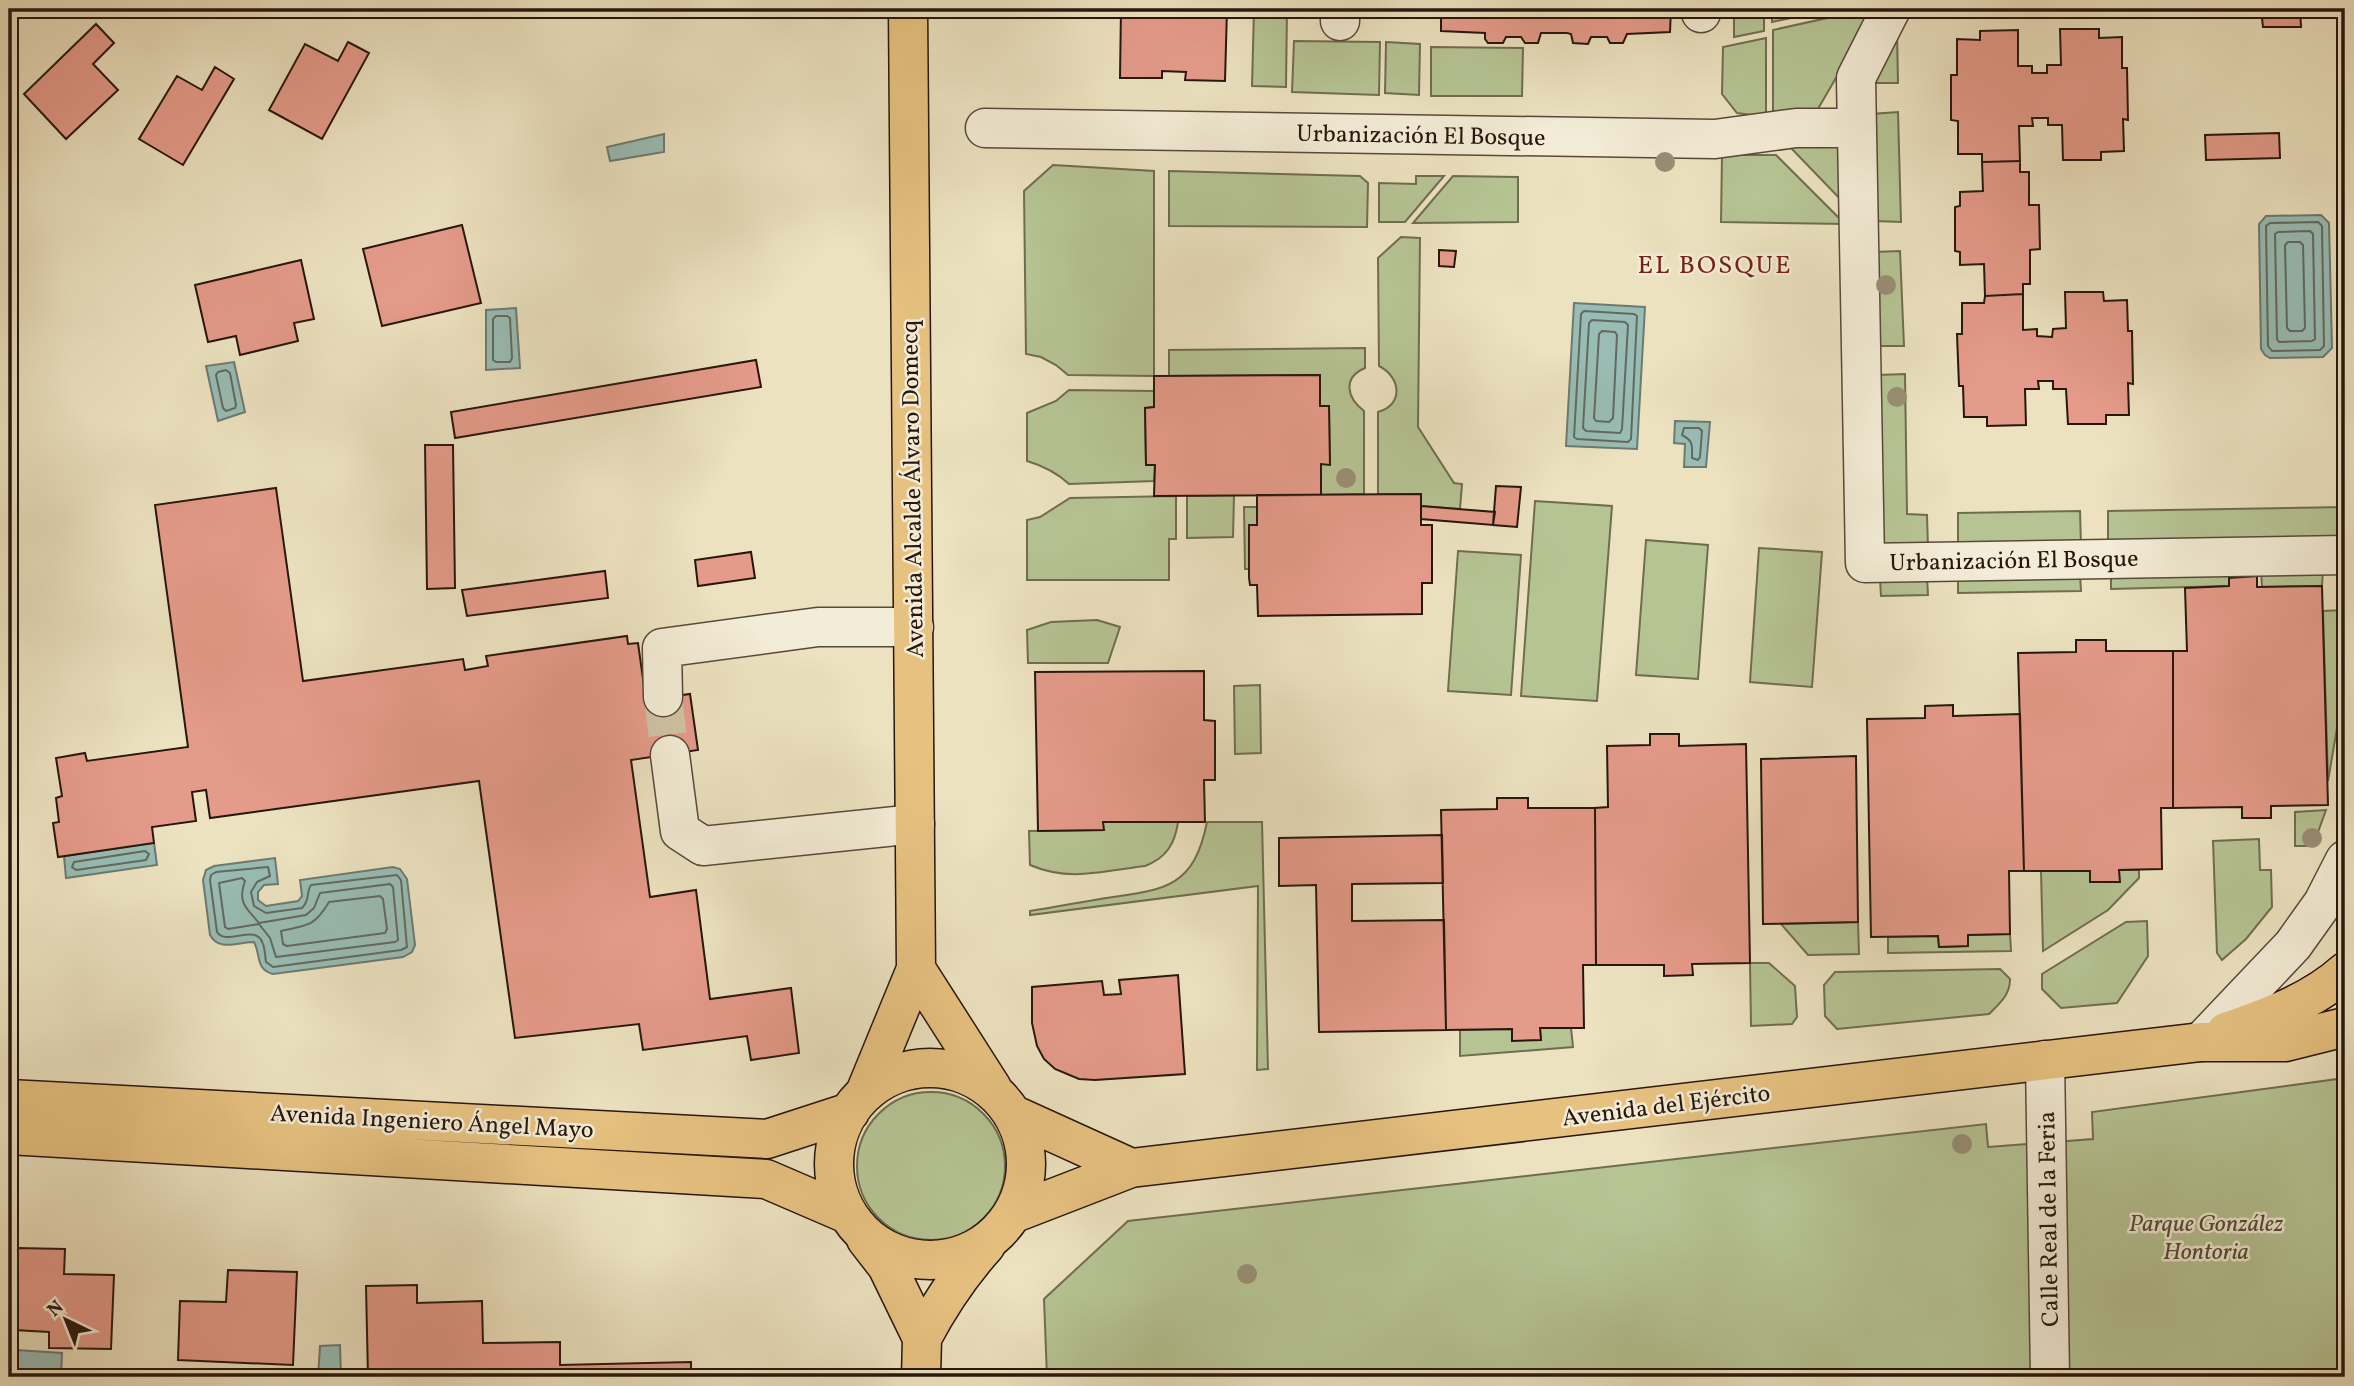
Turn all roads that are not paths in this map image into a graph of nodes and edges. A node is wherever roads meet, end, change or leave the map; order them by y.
1 (908, 9) edge
2 (1891, 9) edge
3 (985, 128) dead end
4 (1857, 128) junction
5 (2345, 555) edge
6 (914, 628) junction
7 (663, 697) tunnel mouth
8 (670, 755) tunnel mouth
9 (915, 824) junction
10 (2345, 860) edge
11 (916, 969) junction
12 (2345, 972) edge
13 (2345, 1027) edge
14 (2202, 1042) junction
15 (2045, 1060) junction
16 (9, 1099) edge
17 (1002, 1101) junction
18 (858, 1102) junction
19 (9, 1135) edge
20 (1131, 1168) junction
21 (854, 1224) junction
22 (1002, 1226) junction
23 (922, 1338) junction
24 (900, 1377) edge
25 (921, 1377) edge
26 (936, 1377) edge
27 (2050, 1377) edge

1 - 6 main road, Avenida Alcalde Álvaro Domecq
2 - 4 street, Urbanización El Bosque
3 - 4 street, Urbanización El Bosque
4 - 5 street, Urbanización El Bosque
6 - 7 street
6 - 9 main road, Avenida Alcalde Álvaro Domecq
8 - 9 street
9 - 11 main road, Avenida Alcalde Álvaro Domecq
10 - 14 street
11 - 17 main road
11 - 18 main road, Avenida Alcalde Álvaro Domecq
12 - 14 main road, Avenida del Ejército
13 - 14 main road, Avenida del Ejército
14 - 15 main road, Avenida del Ejército
15 - 20 main road, Avenida del Ejército
15 - 27 street, Calle Real de la Feria
16 - 18 main road, Avenida Ingeniero Ángel Mayo
17 - 18 main road
17 - 20 main road
17 - 22 main road
18 - 21 main road
19 - 21 main road, Avenida Ingeniero Ángel Mayo
20 - 22 main road, Avenida del Ejército
21 - 22 main road
21 - 23 main road
22 - 23 main road
23 - 24 street
23 - 25 main road
23 - 26 street

